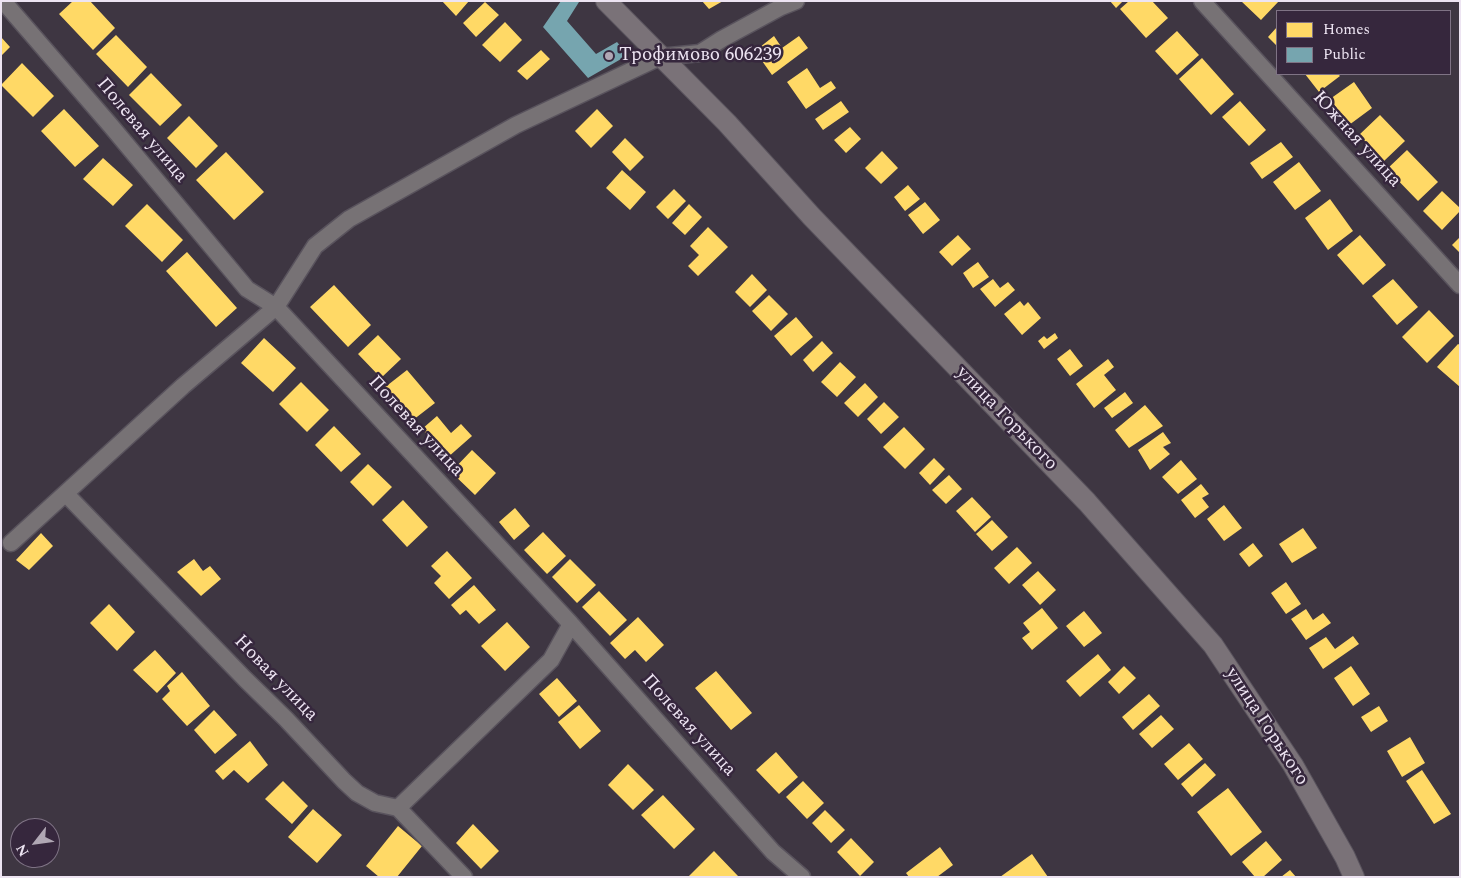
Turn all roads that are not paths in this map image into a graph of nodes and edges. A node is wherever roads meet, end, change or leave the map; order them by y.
1 (3, 1) edge
2 (606, 1) edge
3 (796, 1) edge
4 (1202, 1) edge
5 (660, 57) junction
6 (1460, 285) edge
7 (276, 307) junction
8 (66, 494) junction
9 (11, 543) dead end
10 (571, 624) junction
11 (398, 808) junction
12 (464, 877) edge
13 (802, 877) edge
14 (1354, 877) edge

1 - 7 street, Полевая улица
2 - 5 main road, улица Горького
3 - 5 street
4 - 6 street, Южная улица
5 - 7 street
5 - 14 main road, улица Горького
7 - 8 street
7 - 10 street, Полевая улица
8 - 9 street
8 - 11 street, Новая улица
10 - 11 street
10 - 13 street, Полевая улица
11 - 12 street

